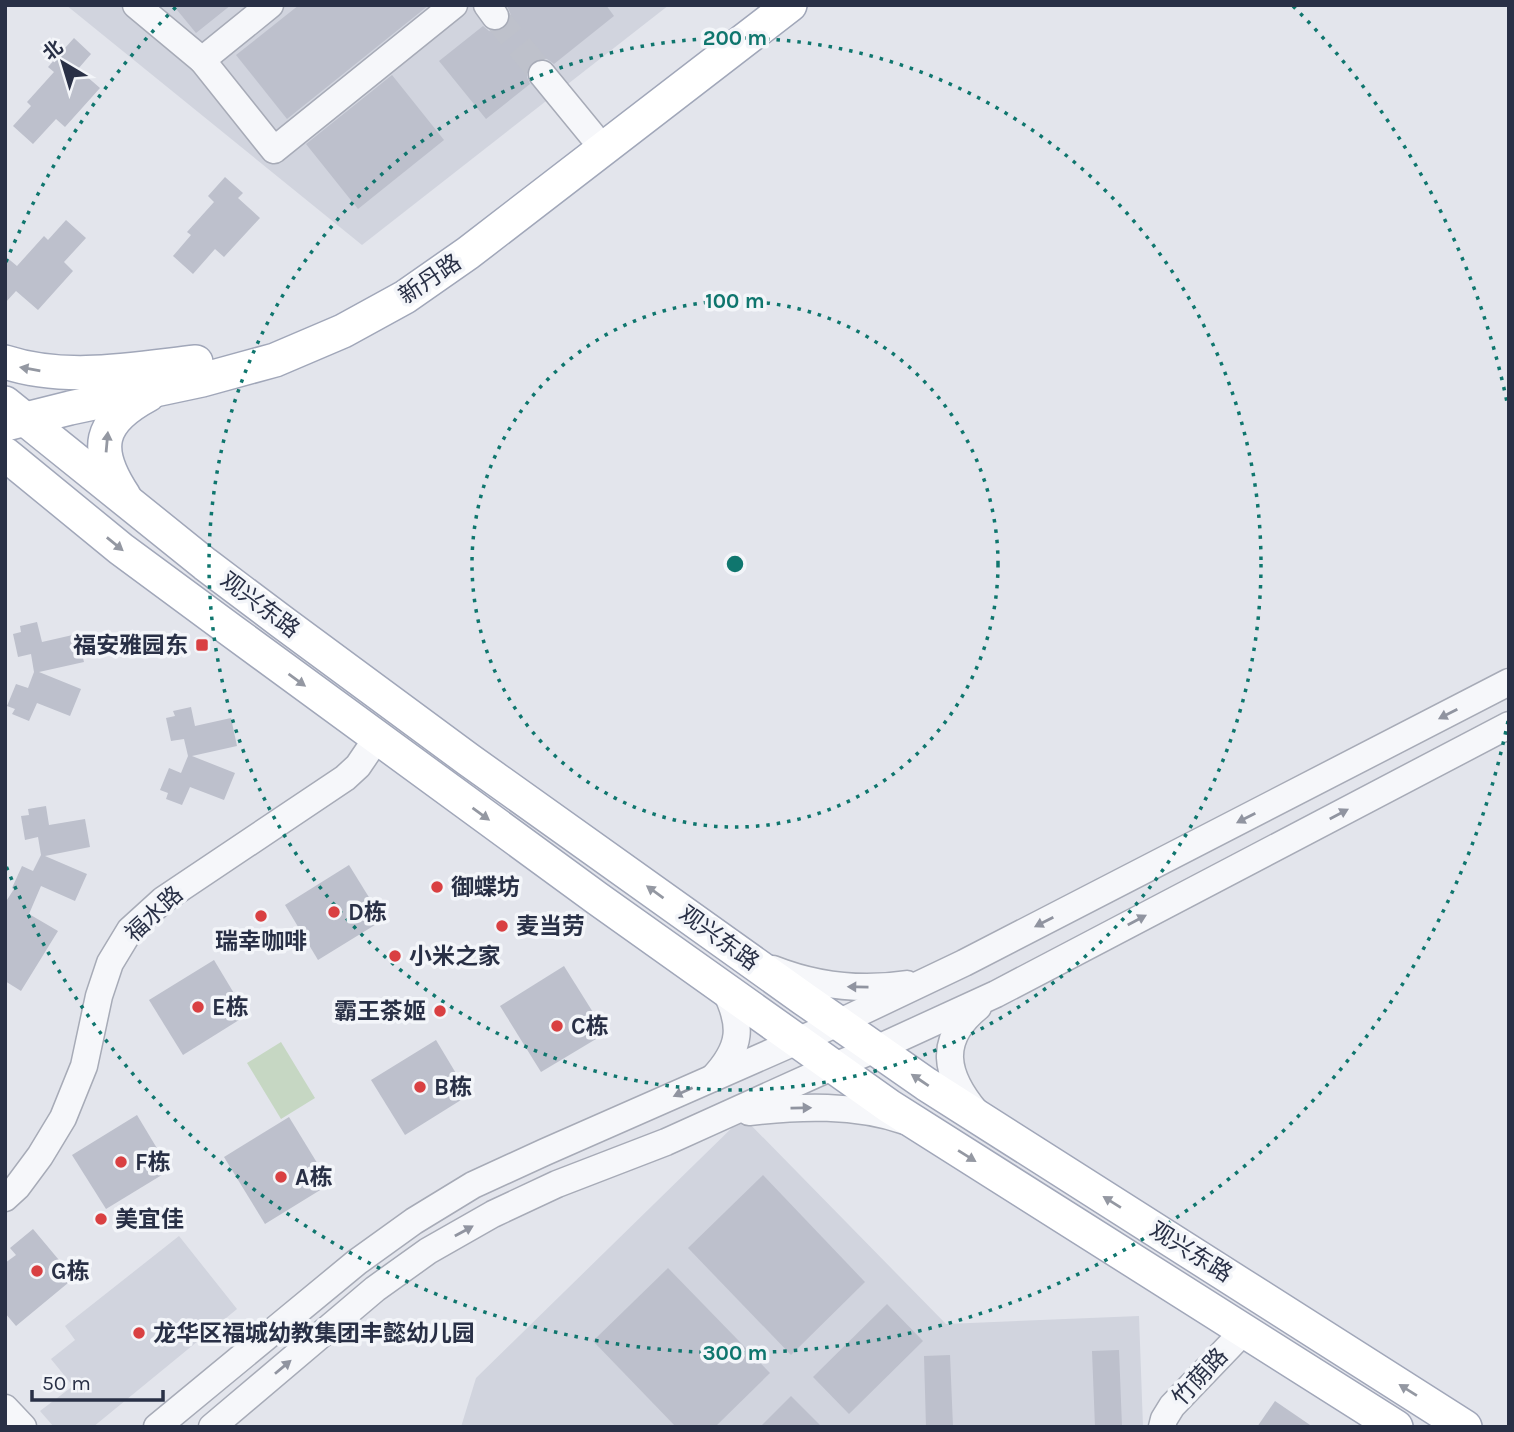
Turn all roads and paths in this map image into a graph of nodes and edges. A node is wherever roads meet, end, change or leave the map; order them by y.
1 (136, 5) edge
2 (270, 5) edge
3 (454, 5) edge
4 (762, 5) edge
5 (790, 5) edge
6 (202, 60) junction
7 (542, 74) tunnel mouth
8 (592, 135) junction
9 (5, 362) edge
10 (196, 362) junction
11 (157, 390) junction
12 (10, 412) edge
13 (5, 454) edge
14 (5, 482) edge
15 (129, 504) junction
16 (75, 511) junction
17 (1509, 682) edge
18 (1509, 725) edge
19 (377, 738) junction
20 (750, 961) junction
21 (926, 981) junction
22 (724, 988) junction
23 (996, 994) junction
24 (838, 1023) junction
25 (798, 1041) junction
26 (876, 1049) junction
27 (834, 1066) junction
28 (712, 1079) junction
29 (984, 1121) junction
30 (710, 1122) junction
31 (924, 1128) junction
32 (5, 1198) edge
33 (1244, 1331) junction
34 (5, 1408) edge
35 (23, 1427) edge
36 (157, 1427) edge
37 (212, 1427) edge
38 (1162, 1427) edge
39 (1396, 1427) edge
40 (1465, 1427) edge

1 - 6 street
2 - 6 street
3 - 6 street
4 - 8 main road, 新丹路
5 - 11 main road, 新丹路
7 - 8 street
8 - 10 main road, 新丹路
10 -> 9 main road
10 - 12 main road, 新丹路
11 - 12 main road, 新丹路
15 -> 11 main road
12 - 15 main road, 观兴东路
13 - 16 main road, 观兴东路
14 - 16 main road
20 -> 15 main road, 观兴东路
16 -> 19 main road, 观兴东路
17 -> 21 street
23 -> 18 street
19 -> 22 main road, 观兴东路
19 - 32 street, 福水路
21 -> 20 street
20 - 24 main road, 观兴东路
21 - 24 street
22 - 25 main road, 观兴东路
22 - 28 street
23 - 26 street
23 - 29 street
24 - 25 street
24 - 26 main road, 观兴东路
25 - 27 main road, 观兴东路
25 - 28 street
26 - 27 street
29 -> 26 main road, 观兴东路
27 - 30 street
27 - 31 main road, 观兴东路
28 -> 36 street
40 -> 29 main road, 观兴东路
30 -> 31 street
37 -> 30 street
31 -> 33 main road, 观兴东路
33 - 38 street, 竹荫路
33 - 39 main road, 观兴东路
34 - 35 street

